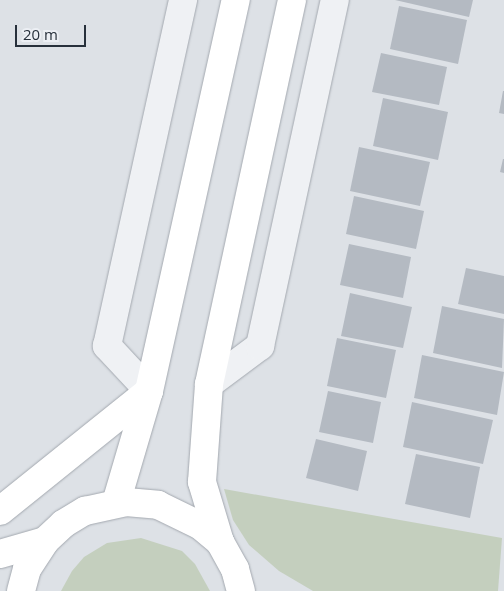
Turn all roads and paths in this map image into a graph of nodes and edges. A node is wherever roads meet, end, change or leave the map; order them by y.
1 (183, 0) edge
2 (236, 0) edge
3 (292, 0) edge
4 (335, 0) edge
5 (209, 384) junction
6 (149, 391) junction
7 (116, 503) junction
8 (0, 511) edge
9 (45, 541) junction
10 (220, 542) junction
11 (0, 554) edge
12 (238, 580) edge
13 (20, 591) edge
14 (257, 591) edge

1 - 6 street
2 - 6 street
3 - 5 street
4 - 5 street
5 - 10 street
6 - 7 street
6 - 8 street
7 - 9 street
7 - 10 street
9 - 11 street
9 - 13 street
10 - 12 street
12 - 14 street

